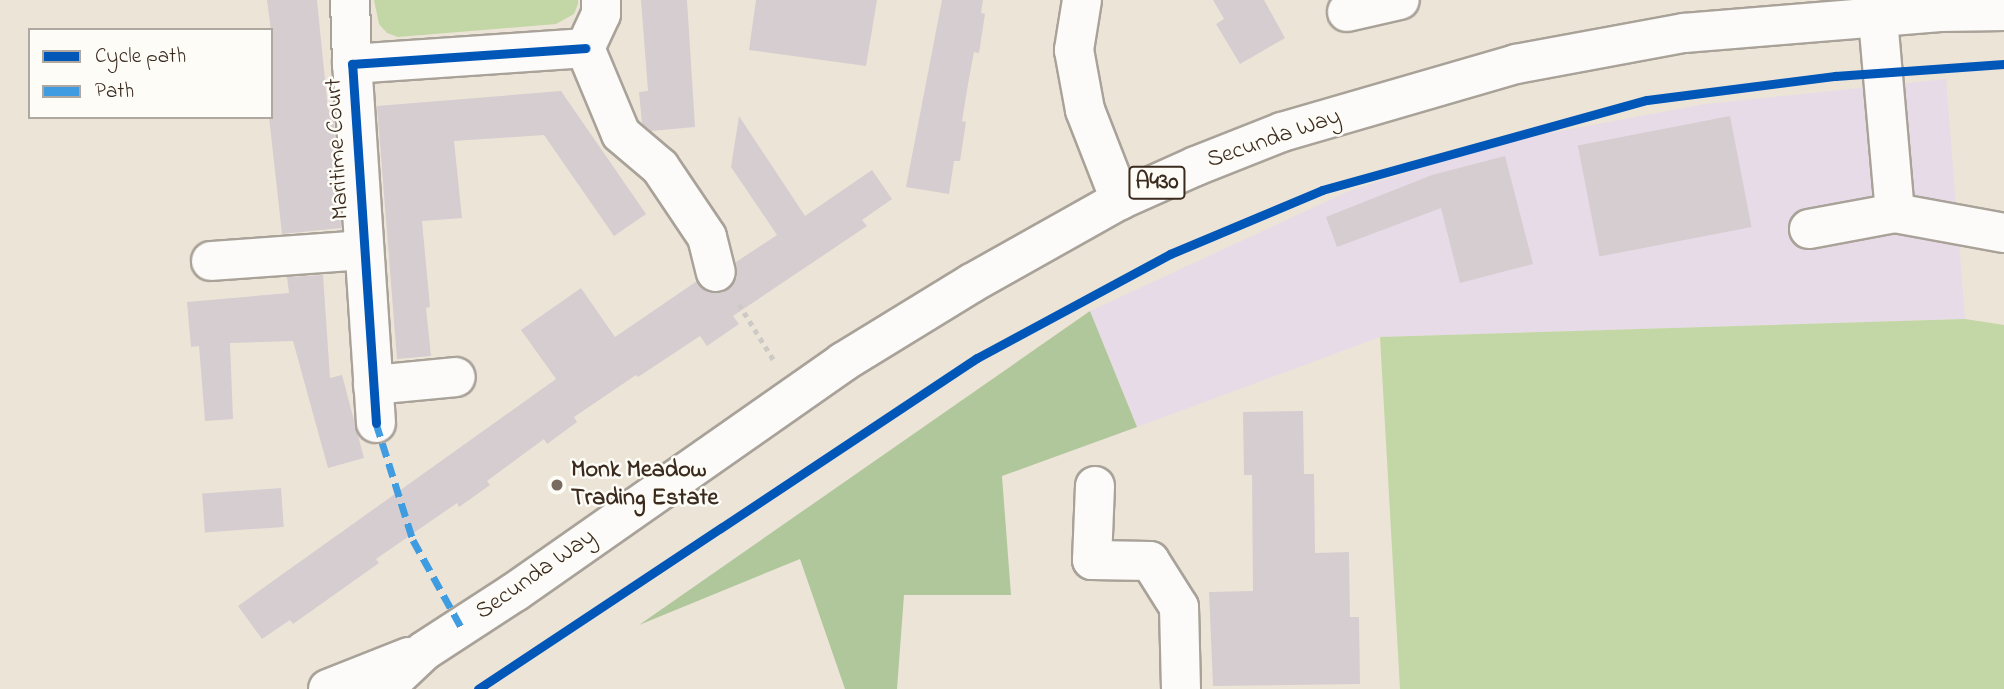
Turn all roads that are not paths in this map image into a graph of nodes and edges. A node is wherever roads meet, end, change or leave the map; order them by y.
1 (350, 0) edge
2 (601, 0) edge
3 (1082, 0) edge
4 (1400, 0) edge
5 (2004, 11) edge
6 (1347, 12) dead end
7 (1878, 17) junction
8 (586, 48) junction
9 (352, 64) junction
10 (1120, 200) junction
11 (1895, 214) junction
12 (1809, 229) dead end
13 (2004, 233) edge
14 (363, 250) junction
15 (211, 261) dead end
16 (716, 272) dead end
17 (456, 377) dead end
18 (373, 385) junction
19 (376, 423) dead end
20 (1095, 486) dead end
21 (424, 651) junction
22 (328, 689) edge
23 (384, 689) edge
24 (1181, 689) edge

1 - 9 main road, Maritime Court
2 - 8 main road
3 - 10 main road
4 - 6 main road
5 - 7 main road, Secunda Way / A430
7 - 10 main road, Secunda Way / A430
7 - 11 main road
8 - 9 main road, Maritime Court
8 - 16 main road
9 - 14 main road, Maritime Court
10 - 21 main road, Secunda Way / A430
11 - 12 main road
11 - 13 main road
14 - 15 main road, Maritime Court
14 - 18 main road, Maritime Court
17 - 18 main road
18 - 19 main road, Maritime Court
20 - 24 main road
21 - 22 main road, Secunda Way / A430
21 - 23 main road, Secunda Way / A430

